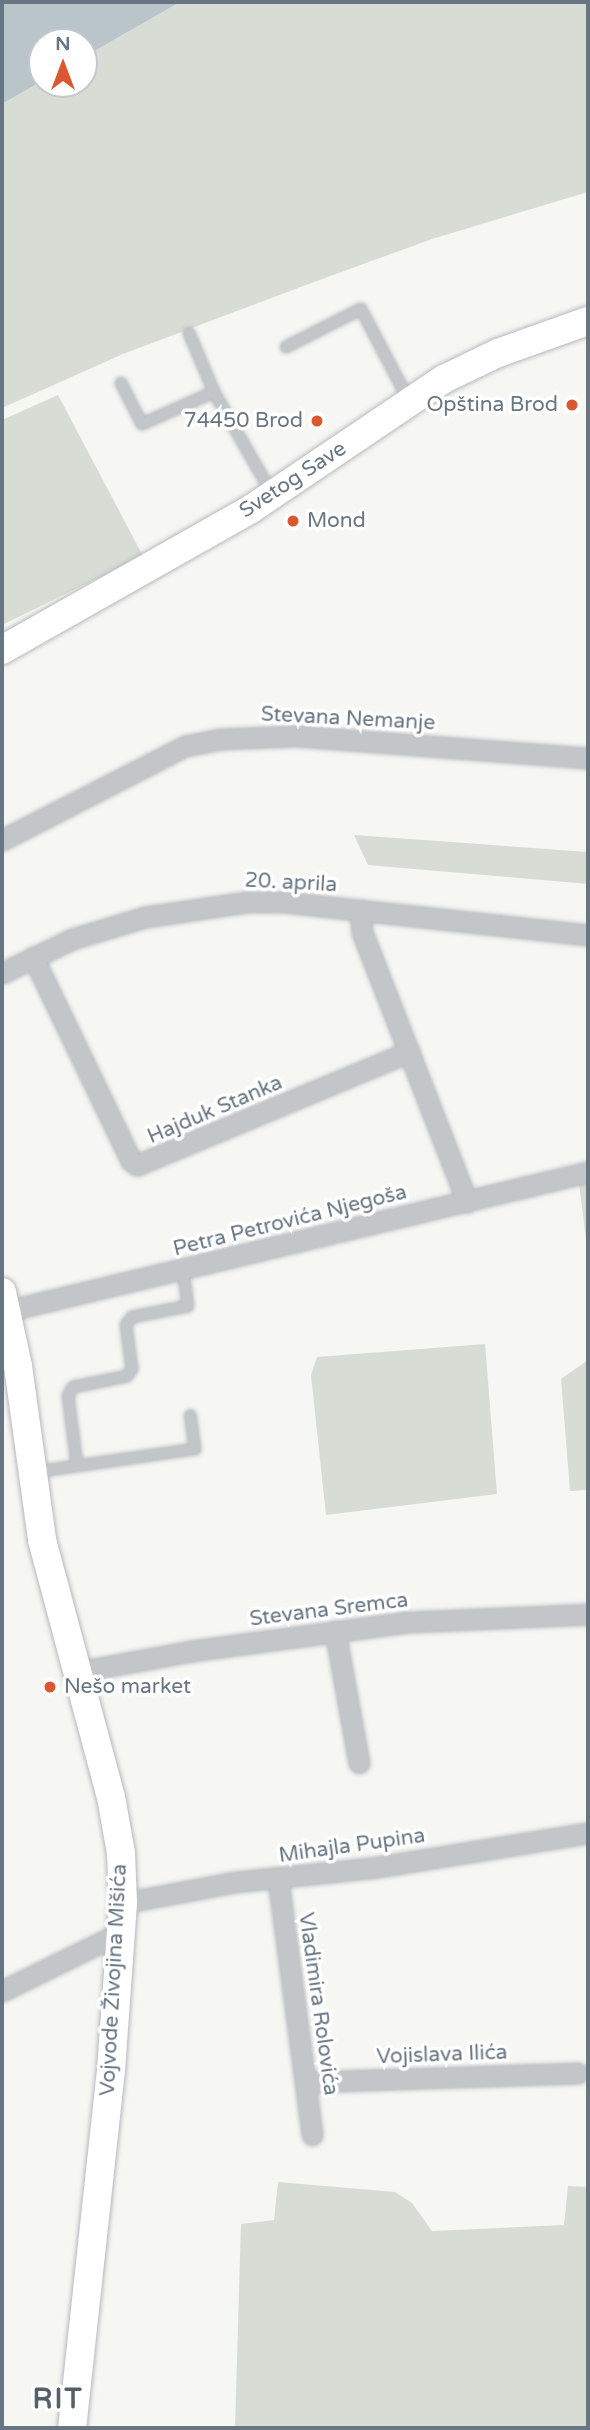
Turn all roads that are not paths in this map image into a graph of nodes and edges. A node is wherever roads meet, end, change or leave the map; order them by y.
1 (588, 321) edge
2 (189, 333) dead end
3 (286, 347) dead end
4 (121, 383) dead end
5 (214, 392) junction
6 (409, 400) junction
7 (273, 495) junction
8 (2, 650) edge
9 (588, 758) edge
10 (2, 840) edge
11 (360, 910) junction
12 (588, 935) edge
13 (33, 957) junction
14 (2, 973) edge
15 (409, 1052) junction
16 (588, 1172) edge
17 (467, 1202) junction
18 (183, 1270) junction
19 (3, 1304) edge
20 (190, 1415) dead end
21 (77, 1465) junction
22 (34, 1472) junction
23 (588, 1614) edge
24 (335, 1630) junction
25 (77, 1672) junction
26 (359, 1763) dead end
27 (588, 1833) edge
28 (278, 1879) junction
29 (122, 1903) junction
30 (120, 1933) junction
31 (2, 1991) edge
32 (578, 2073) dead end
33 (307, 2082) junction
34 (312, 2135) dead end
35 (72, 2428) edge

1 - 6 street, Svetog Save
2 - 5 lane
3 - 6 lane
4 - 5 lane
5 - 7 lane
6 - 7 street, Svetog Save
7 - 8 street, Svetog Save
9 - 10 street, Stevana Nemanje
11 - 12 street, 20. aprila
11 - 13 street, 20. aprila
11 - 15 street
13 - 14 street, 20. aprila
13 - 15 street, Hajduk Stanka
15 - 17 street
16 - 17 street, Petra Petrovića Njegoša
17 - 18 street, Petra Petrovića Njegoša
18 - 19 street, Petra Petrovića Njegoša
18 - 21 lane
19 - 22 street, Vojvode Živojina Mišića
20 - 21 lane
21 - 22 lane
22 - 25 street, Vojvode Živojina Mišića
23 - 24 street, Stevana Sremca
24 - 25 street, Stevana Sremca
24 - 26 street
25 - 29 street, Vojvode Živojina Mišića
27 - 28 street, Mihajla Pupina
28 - 29 street, Mihajla Pupina
28 - 33 street, Vladimira Rolovića
29 - 30 street, Vojvode Živojina Mišića
30 - 31 street
30 - 35 street, Vojvode Živojina Mišića
32 - 33 street, Vojislava Ilića
33 - 34 street, Vladimira Rolovića

